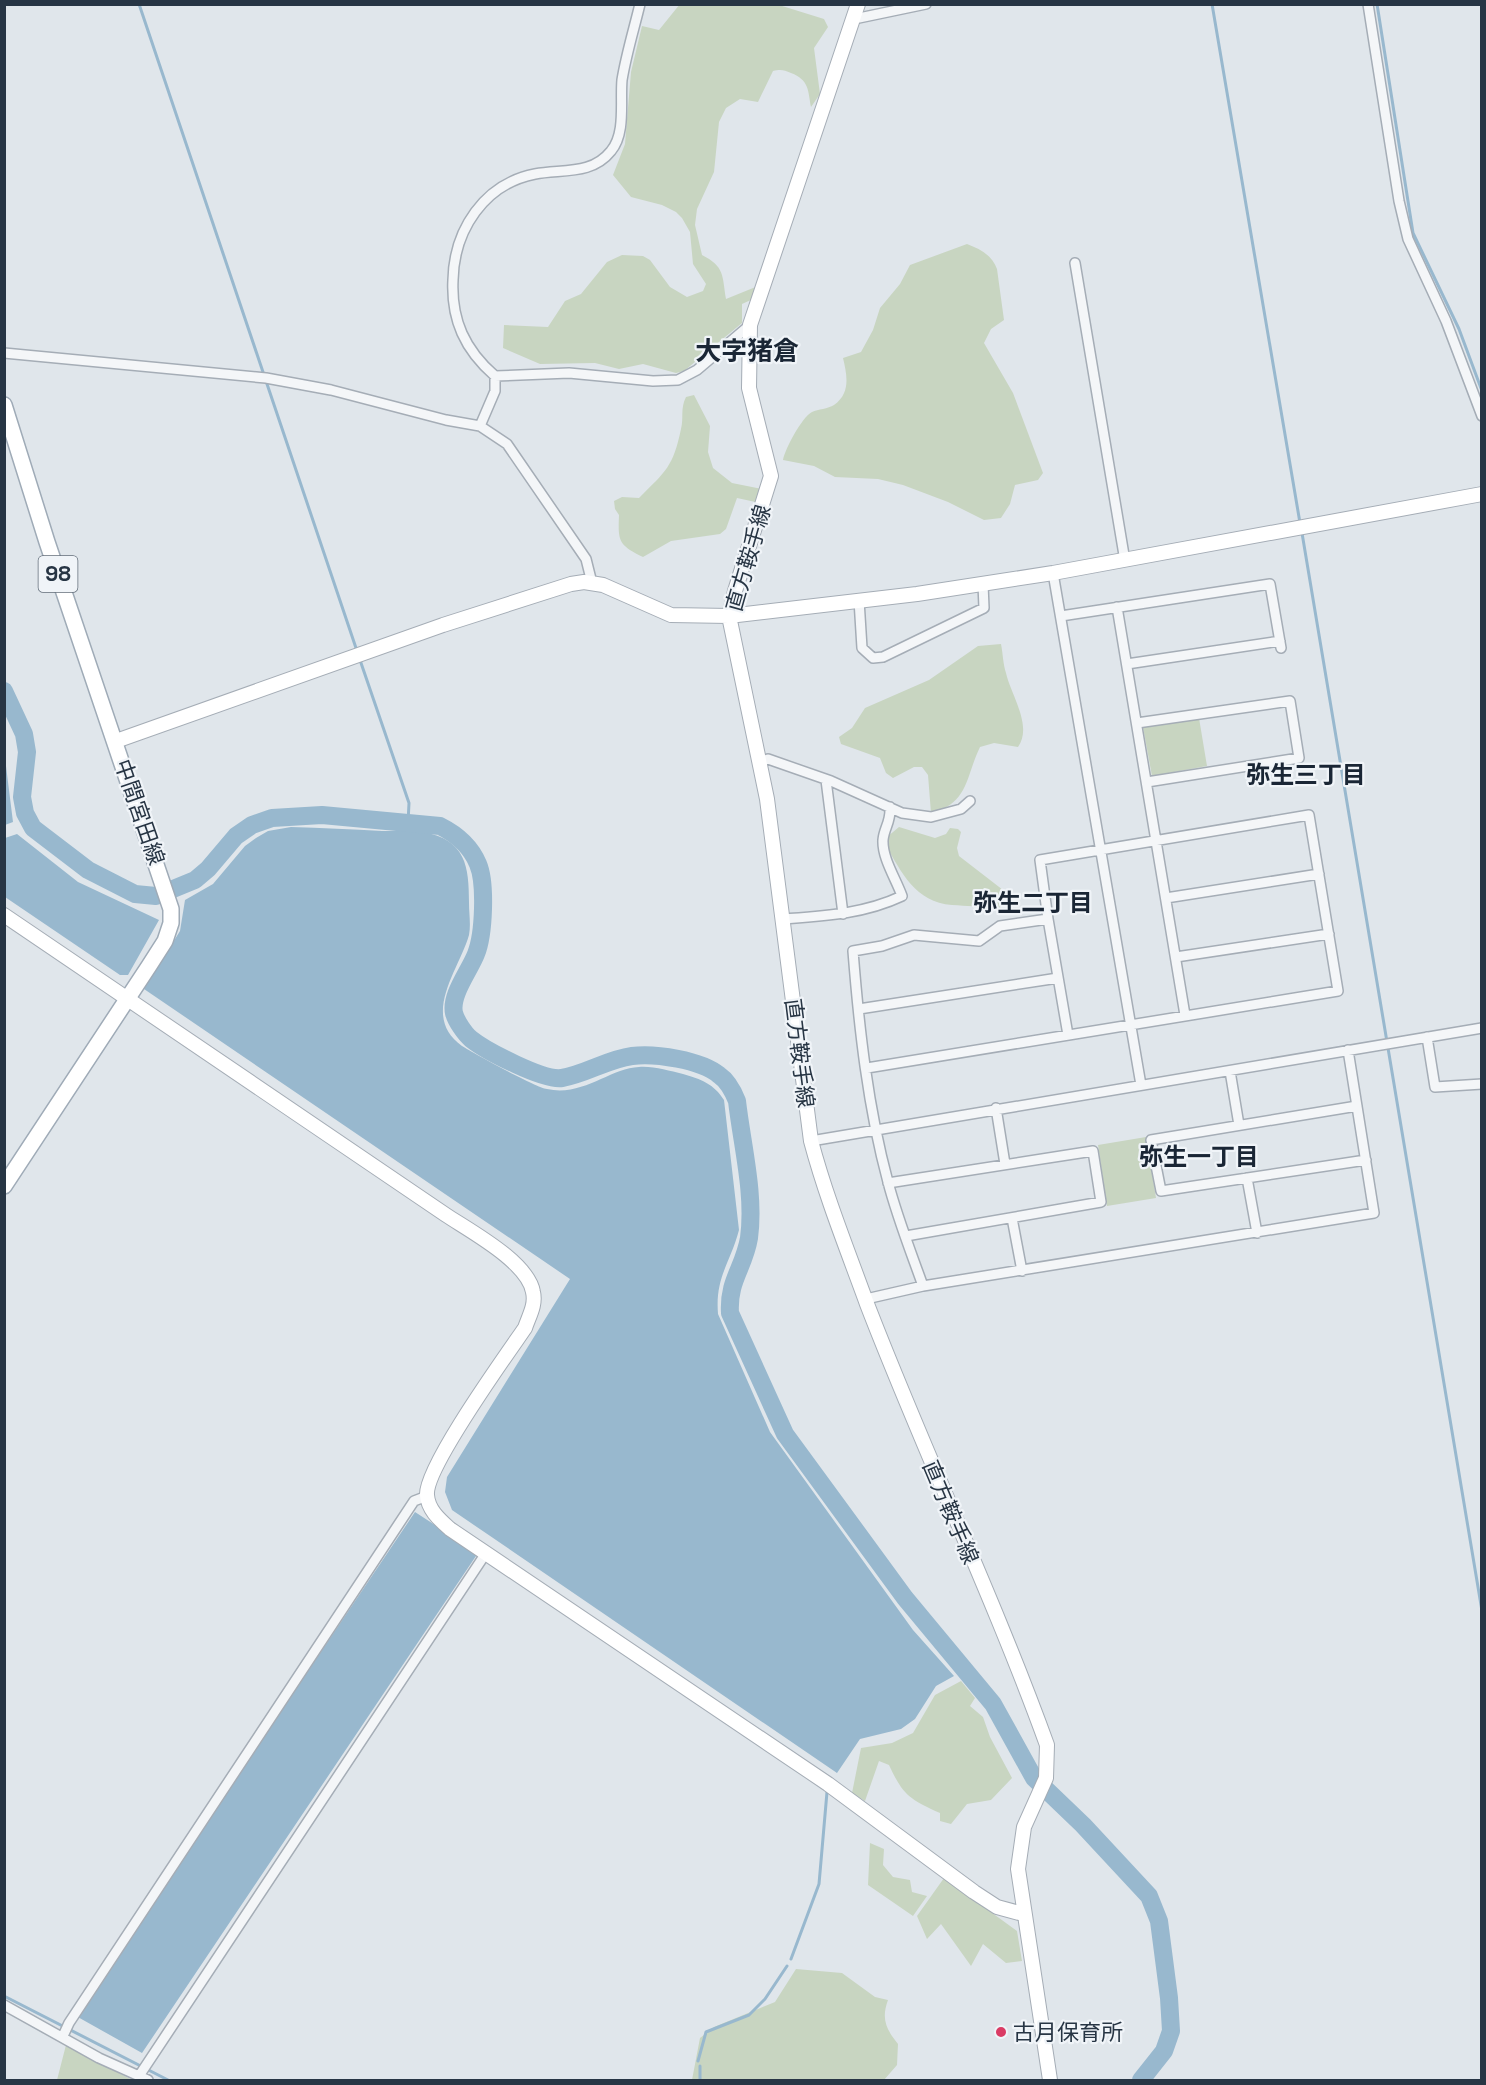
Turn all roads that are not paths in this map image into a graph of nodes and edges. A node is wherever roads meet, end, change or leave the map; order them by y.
1 (640, 4) edge
2 (926, 4) edge
3 (1368, 4) edge
4 (856, 11) edge
5 (1075, 263) dead end
6 (750, 325) junction
7 (4, 353) edge
8 (495, 376) junction
9 (4, 405) edge
10 (1482, 416) edge
11 (480, 426) junction
12 (1482, 494) edge
13 (1125, 561) junction
14 (1053, 573) junction
15 (592, 583) junction
16 (983, 584) junction
17 (859, 600) junction
18 (1118, 607) junction
19 (729, 616) junction
20 (1060, 616) junction
21 (1127, 664) junction
22 (1137, 723) junction
23 (116, 741) junction
24 (759, 762) junction
25 (826, 780) junction
26 (1147, 782) junction
27 (970, 801) dead end
28 (890, 807) junction
29 (1157, 841) junction
30 (1099, 850) junction
31 (1319, 874) junction
32 (1166, 898) junction
33 (843, 914) junction
34 (4, 915) edge
35 (783, 919) junction
36 (1048, 920) junction
37 (1329, 934) junction
38 (1176, 957) junction
39 (1058, 978) junction
40 (128, 999) junction
41 (859, 1009) junction
42 (1185, 1016) junction
43 (1130, 1024) junction
44 (1482, 1028) edge
45 (1068, 1035) junction
46 (1427, 1037) junction
47 (1348, 1050) junction
48 (867, 1068) junction
49 (1230, 1071) junction
50 (1482, 1084) edge
51 (1141, 1085) junction
52 (1357, 1106) junction
53 (996, 1108) junction
54 (1239, 1125) junction
55 (876, 1130) junction
56 (811, 1141) junction
57 (1366, 1160) junction
58 (1005, 1164) junction
59 (1247, 1178) junction
60 (888, 1183) junction
61 (4, 1186) edge
62 (1012, 1218) junction
63 (1257, 1233) junction
64 (906, 1236) junction
65 (1022, 1271) junction
66 (922, 1286) junction
67 (866, 1299) junction
68 (427, 1496) junction
69 (486, 1552) junction
70 (1023, 1914) junction
71 (4, 2005) edge
72 (63, 2036) junction
73 (139, 2076) junction
74 (148, 2080) edge
75 (1050, 2080) edge

1 - 8 street
2 - 4 street
3 - 10 street
4 - 6 street, 直方鞍手線
5 - 13 street
6 - 8 street
6 - 19 street, 直方鞍手線
7 - 11 street
8 - 11 street
9 - 23 main road, 中間宮田線 / 98
11 - 15 street
12 - 13 street
13 - 14 street
14 - 16 street
14 - 20 street
15 - 19 street
15 - 23 street
16 - 17 street
16 - 17 street
17 - 19 street
18 - 20 street
18 - 21 street
18 - 21 street
19 - 24 street, 直方鞍手線
20 - 30 street
21 - 22 street
22 - 26 street
22 - 26 street
23 - 40 main road, 中間宮田線 / 98
24 - 25 street
24 - 35 street, 直方鞍手線
25 - 28 street
25 - 33 street
26 - 29 street
27 - 28 street
28 - 33 street
29 - 30 street
29 - 31 street
29 - 32 street
30 - 36 street
30 - 43 street
31 - 32 street
31 - 37 street
32 - 38 street
33 - 35 street
34 - 40 street
35 - 56 street, 直方鞍手線
36 - 39 street
36 - 41 street
37 - 38 street
37 - 42 street
38 - 42 street
39 - 41 street
39 - 45 street
40 - 61 main road, 中間宮田線 / 98
40 - 68 street
41 - 48 street
42 - 43 street
43 - 45 street
43 - 51 street
44 - 46 street
45 - 48 street
46 - 47 street
46 - 50 street
47 - 49 street
47 - 52 street
48 - 55 street
49 - 51 street
49 - 54 street
51 - 53 street
52 - 54 street
52 - 57 street
53 - 55 street
53 - 58 street
54 - 59 street
55 - 56 street
55 - 60 street
56 - 67 street, 直方鞍手線
57 - 59 street
57 - 63 street
58 - 60 street
58 - 62 street
59 - 63 street
60 - 64 street
62 - 64 street
62 - 65 street
63 - 65 street
64 - 66 street
65 - 66 street
66 - 67 street
67 - 70 street, 直方鞍手線
68 - 69 street
68 - 72 street
69 - 70 street
69 - 73 street
70 - 75 street, 直方鞍手線
71 - 72 street
72 - 73 street
73 - 74 street

